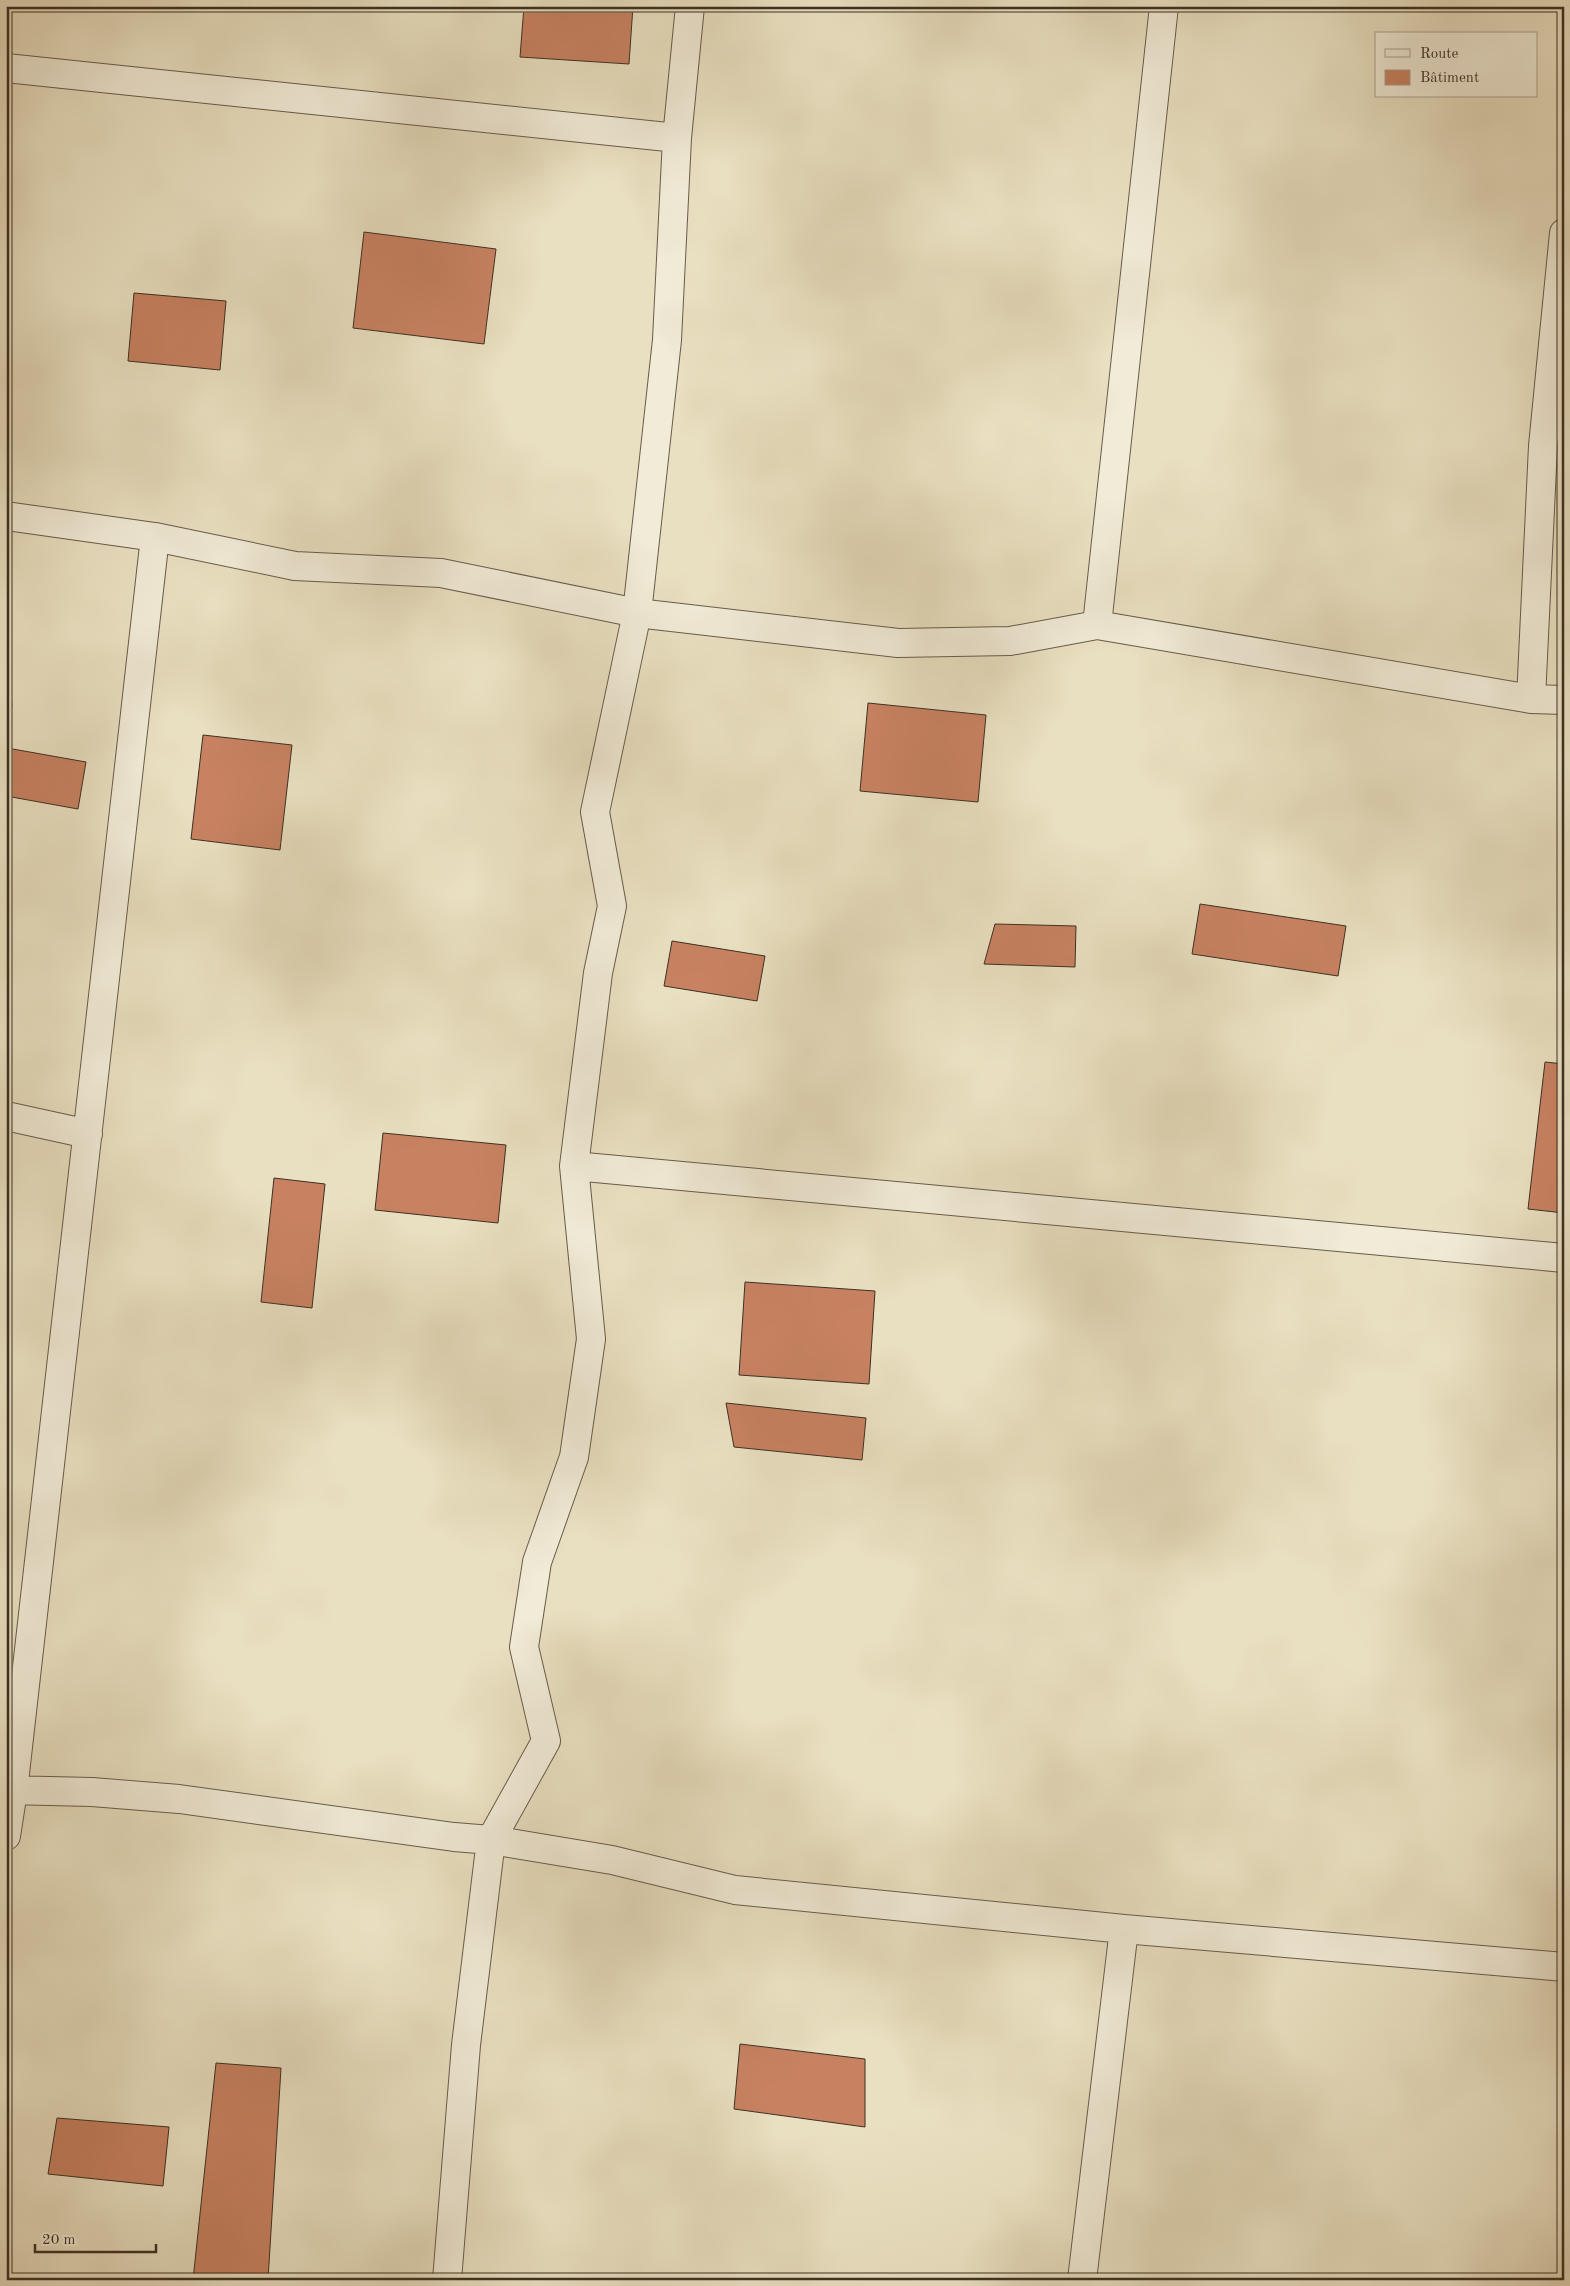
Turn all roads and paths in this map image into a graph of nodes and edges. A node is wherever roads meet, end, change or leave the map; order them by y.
1 (690, 6) edge
2 (1164, 6) edge
3 (6, 68) edge
4 (677, 138) junction
5 (1564, 233) edge
6 (6, 516) edge
7 (155, 537) junction
8 (637, 613) junction
9 (1097, 625) junction
10 (1531, 699) junction
11 (1564, 700) edge
12 (6, 1116) edge
13 (88, 1134) junction
14 (574, 1166) junction
15 (1564, 1258) edge
16 (10, 1791) edge
17 (6, 1836) edge
18 (491, 1840) junction
19 (1124, 1929) junction
20 (1564, 1967) edge
21 (447, 2280) edge
22 (1082, 2280) edge

1 - 4 street
2 - 9 street
3 - 4 street
4 - 8 street
5 - 10 street
6 - 7 street
7 - 8 street
7 - 13 street
8 - 9 street
8 - 14 street
9 - 10 street
10 - 11 street
12 - 13 street
13 - 16 street
14 - 15 street
14 - 18 street
16 - 17 street
16 - 18 street
18 - 19 street
18 - 21 street
19 - 20 street
19 - 22 street

